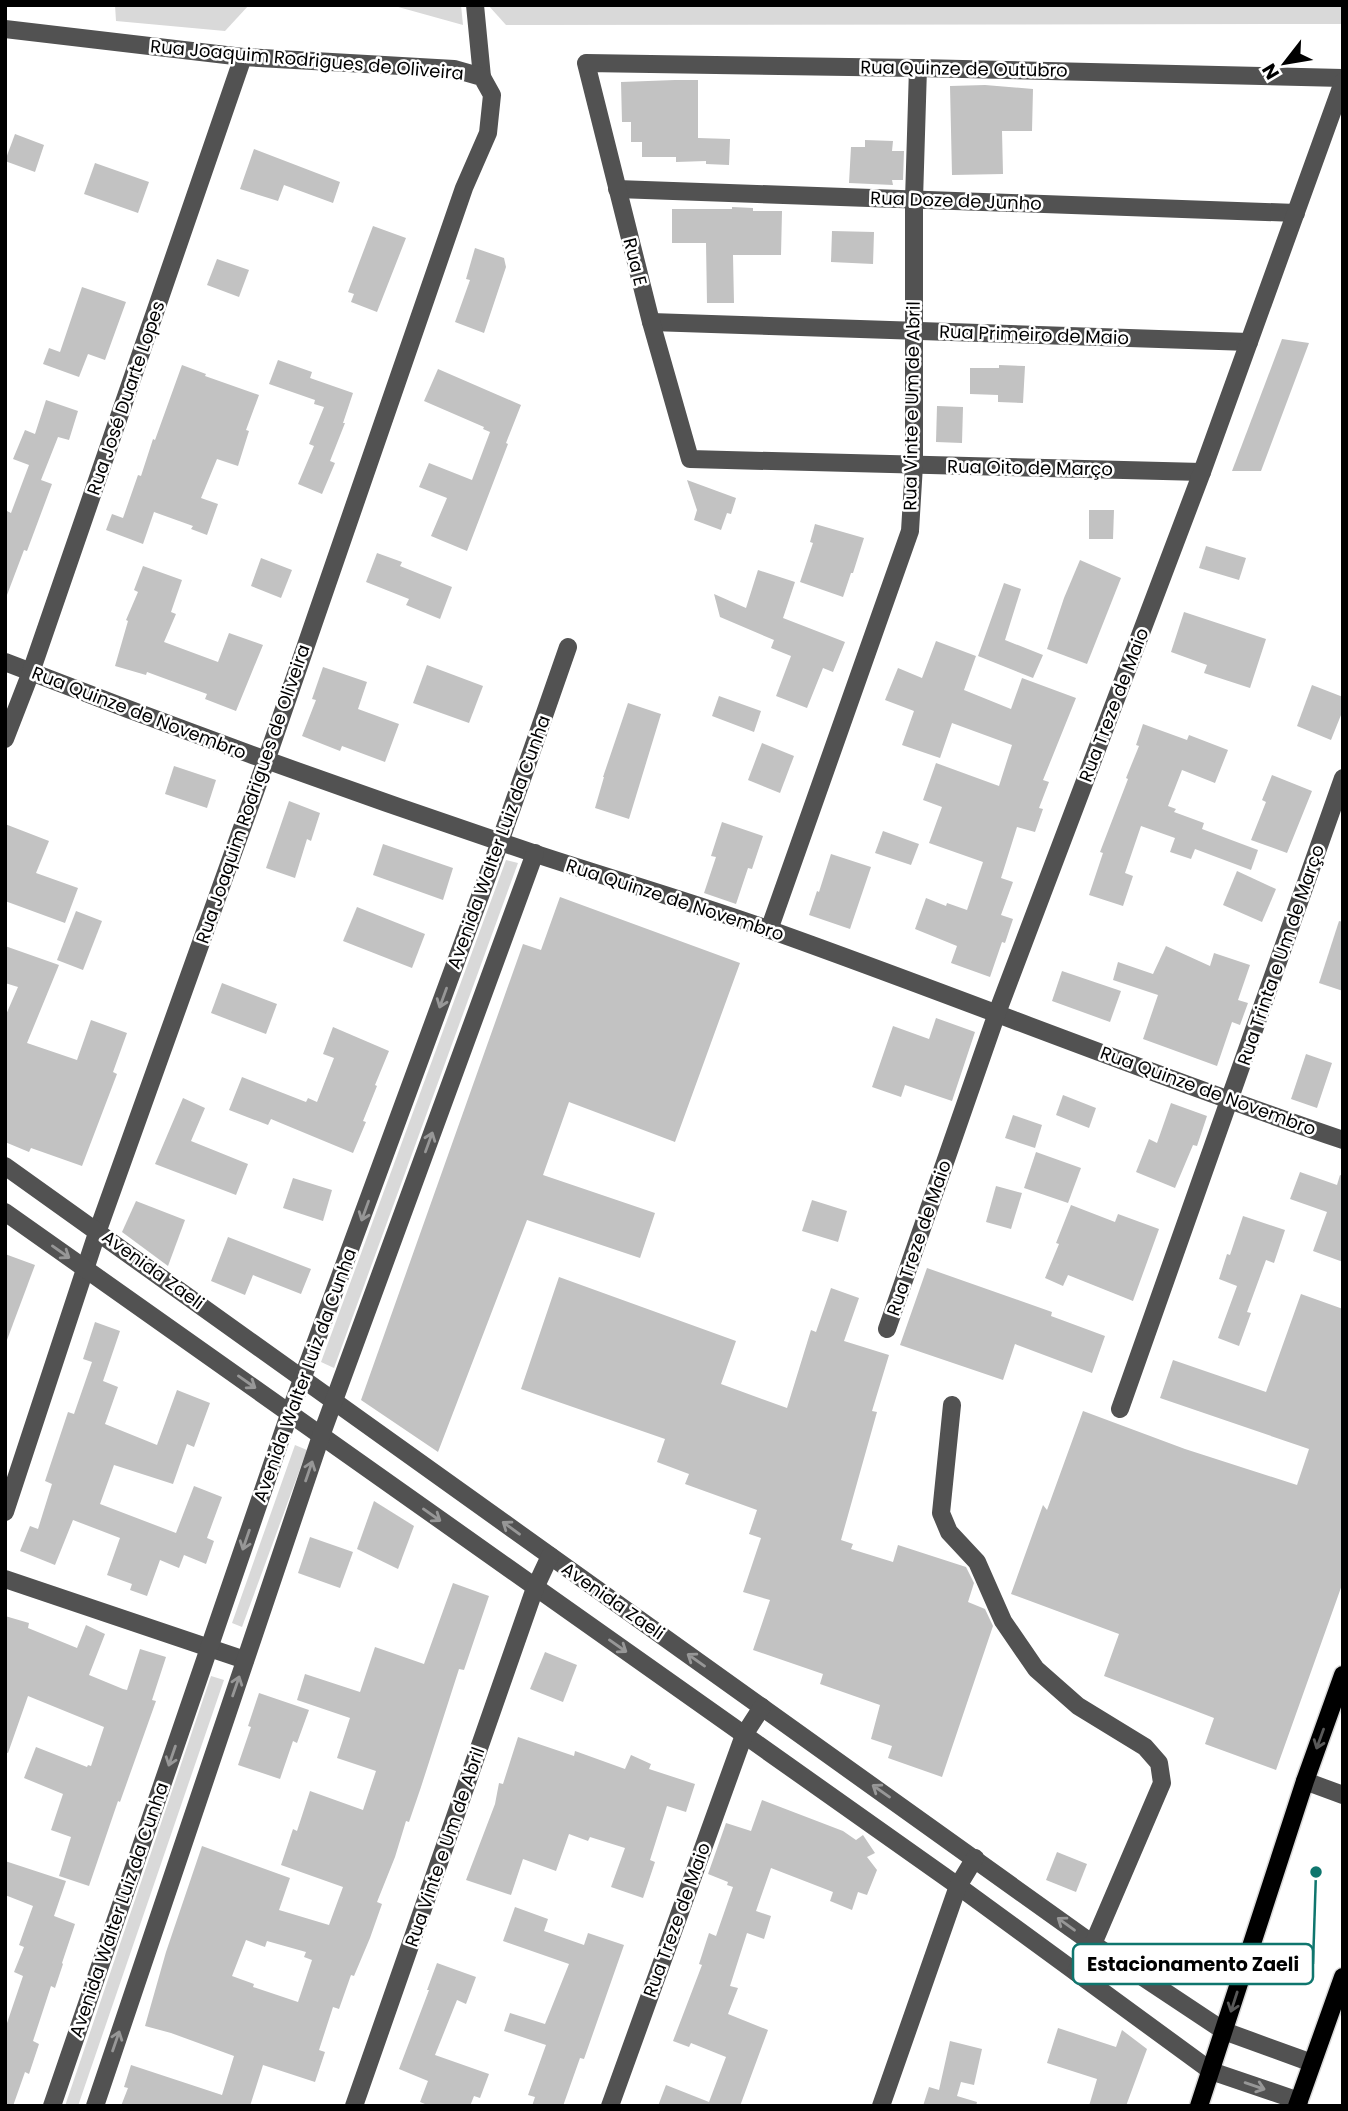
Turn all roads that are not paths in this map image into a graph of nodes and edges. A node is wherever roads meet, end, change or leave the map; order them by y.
1 (475, 5) edge
2 (5, 29) edge
3 (243, 57) junction
4 (586, 63) joint
5 (918, 68) junction
6 (482, 77) junction
7 (1343, 80) edge
8 (617, 189) junction
9 (914, 200) junction
10 (1296, 213) junction
11 (651, 322) junction
12 (914, 331) junction
13 (1249, 342) junction
14 (690, 459) joint
15 (914, 465) junction
16 (1202, 472) junction
17 (568, 647) dead end
18 (5, 662) edge
19 (31, 672) junction
20 (5, 739) edge
21 (266, 761) junction
22 (1343, 778) edge
23 (500, 842) junction
24 (535, 853) junction
25 (769, 930) junction
26 (997, 1013) junction
27 (1230, 1101) junction
28 (1343, 1140) edge
29 (5, 1166) edge
30 (5, 1212) edge
31 (97, 1230) junction
32 (85, 1268) junction
33 (887, 1329) dead end
34 (303, 1379) junction
35 (333, 1400) junction
36 (952, 1405) dead end
37 (1120, 1409) dead end
38 (290, 1412) junction
39 (321, 1436) junction
40 (5, 1512) edge
41 (551, 1556) junction
42 (5, 1579) edge
43 (536, 1588) junction
44 (208, 1648) junction
45 (245, 1660) junction
46 (1343, 1675) edge
47 (762, 1706) junction
48 (744, 1735) junction
49 (1305, 1781) junction
50 (1343, 1795) edge
51 (975, 1858) junction
52 (958, 1886) junction
53 (1093, 1944) junction
54 (1076, 1972) junction
55 (1343, 1977) edge
56 (1224, 2031) junction
57 (1312, 2063) junction
58 (1211, 2071) junction
59 (1298, 2104) edge
60 (52, 2106) edge
61 (95, 2106) edge
62 (354, 2106) edge
63 (610, 2106) edge
64 (881, 2106) edge
65 (1199, 2106) edge

1 - 6 street, Rua Joaquim Rodrigues de Oliveira
2 - 3 street, Rua Joaquim Rodrigues de Oliveira
3 - 6 street, Rua Joaquim Rodrigues de Oliveira
3 - 19 street, Rua José Duarte Lopes
4 - 5 street, Rua Quinze de Outubro
4 - 8 street, Rua E
5 - 7 street, Rua Quinze de Outubro
5 - 9 street, Rua Vinte e Um de Abril
6 - 21 street, Rua Joaquim Rodrigues de Oliveira
7 - 10 street, Rua Treze de Maio
8 - 9 street, Rua Doze de Junho
8 - 11 street, Rua E
9 - 10 street, Rua Doze de Junho
9 - 12 street, Rua Vinte e Um de Abril
10 - 13 street, Rua Treze de Maio
11 - 12 street, Rua Primeiro de Maio
11 - 14 street, Rua E
12 - 13 street, Rua Primeiro de Maio
12 - 15 street, Rua Vinte e Um de Abril
13 - 16 street, Rua Treze de Maio
14 - 15 street, Rua Oito de Março
15 - 16 street, Rua Oito de Março
15 - 25 street, Rua Vinte e Um de Abril
16 - 26 street, Rua Treze de Maio
17 - 23 street, Avenida Walter Luiz da Cunha
18 - 19 street, Rua Quinze de Novembro
19 - 20 street, Rua José Duarte Lopes
19 - 21 street, Rua Quinze de Novembro
21 - 23 street, Rua Quinze de Novembro
21 - 31 street, Rua Joaquim Rodrigues de Oliveira
22 - 27 street, Rua Trinta e Um de Março
23 - 24 street, Rua Quinze de Novembro
23 -> 34 street, Avenida Walter Luiz da Cunha
24 - 25 street, Rua Quinze de Novembro
35 -> 24 street, Avenida Walter Luiz da Cunha
25 - 26 street, Rua Quinze de Novembro
26 - 27 street, Rua Quinze de Novembro
26 - 33 street, Rua Treze de Maio
27 - 28 street, Rua Quinze de Novembro
27 - 37 street, Rua Trinta e Um de Março
29 - 31 street, Avenida Zaeli
30 -> 32 street, Avenida Zaeli
31 - 32 street, Rua Joaquim Rodrigues de Oliveira
31 - 34 street, Avenida Zaeli
32 -> 38 street, Avenida Zaeli
32 - 40 street, Rua Joaquim Rodrigues de Oliveira
34 - 35 street, Avenida Zaeli
34 - 38 street, Avenida Walter Luiz da Cunha
35 - 39 street, Avenida Walter Luiz da Cunha
41 -> 35 street, Avenida Zaeli
36 - 53 street
38 - 39 street, Avenida Zaeli
38 -> 44 street, Avenida Walter Luiz da Cunha
39 -> 43 street, Avenida Zaeli
45 -> 39 street, Avenida Walter Luiz da Cunha
41 - 43 street, Rua Vinte e Um de Abril
47 -> 41 street, Avenida Zaeli
42 - 44 street
43 -> 48 street, Avenida Zaeli
43 - 62 street, Rua Vinte e Um de Abril
44 - 45 street
44 -> 60 street, Avenida Walter Luiz da Cunha
61 -> 45 street, Avenida Walter Luiz da Cunha
46 -> 49 main road
47 - 48 street, Rua Treze de Maio
51 -> 47 street, Avenida Zaeli
48 - 52 street, Avenida Zaeli
48 - 63 street, Rua Treze de Maio
49 - 50 street
49 -> 56 main road
51 - 52 street
53 -> 51 street, Avenida Zaeli
52 - 54 street, Avenida Zaeli
52 - 64 street
53 - 54 street
53 - 56 street, Avenida Zaeli
54 - 58 street, Avenida Zaeli
55 - 57 main road
56 - 57 street, Avenida Zaeli
56 - 58 main road
57 - 59 main road
58 -> 59 street, Avenida Zaeli
58 - 65 main road

